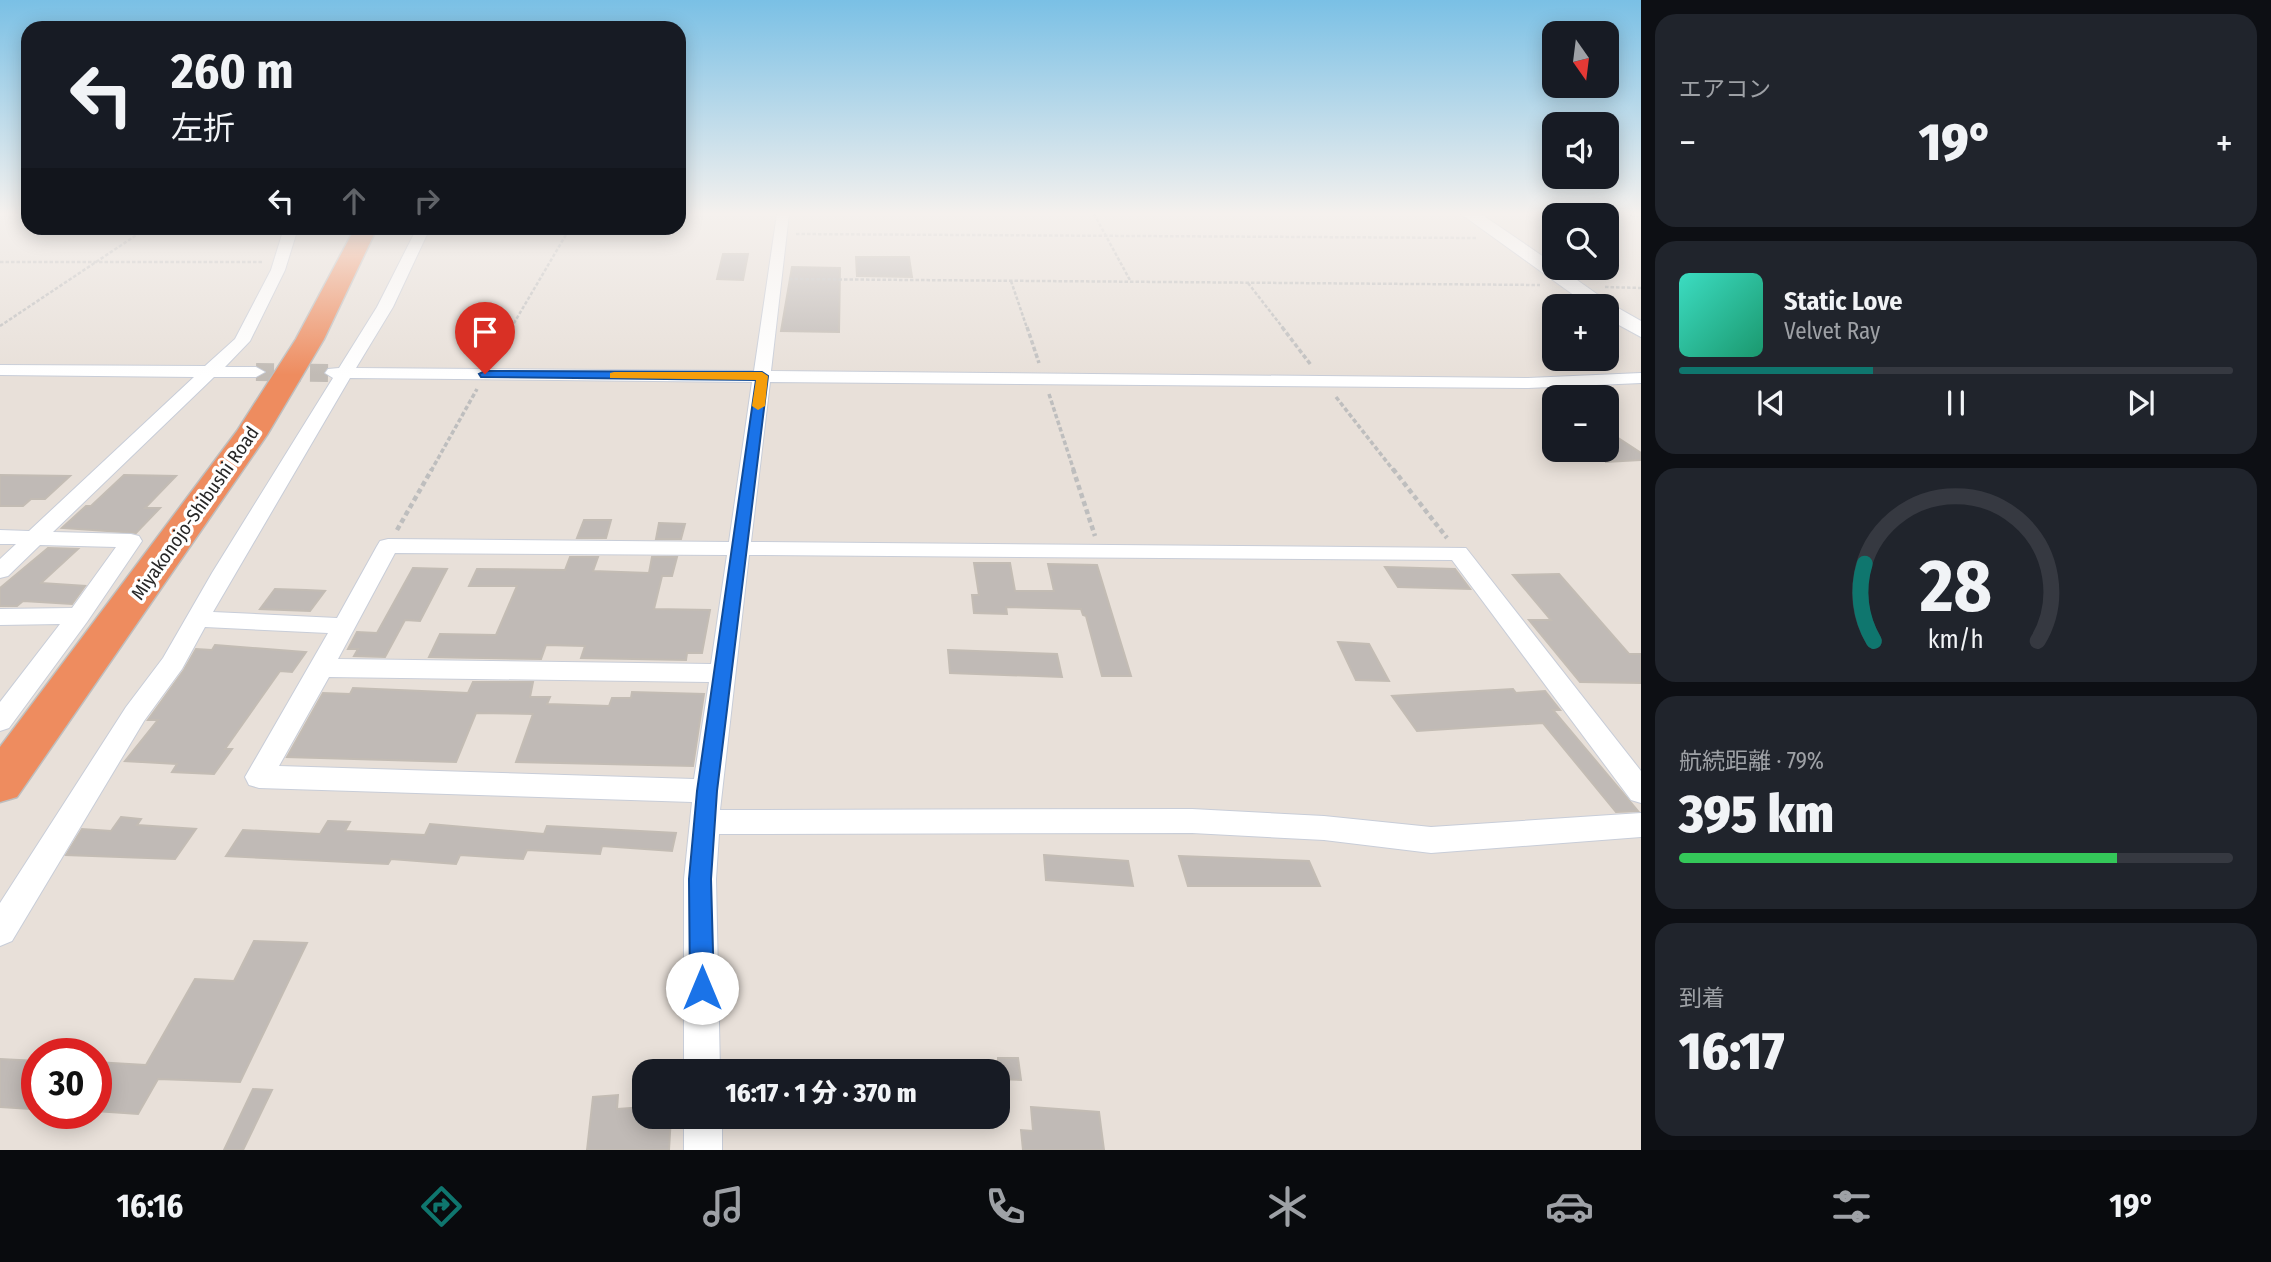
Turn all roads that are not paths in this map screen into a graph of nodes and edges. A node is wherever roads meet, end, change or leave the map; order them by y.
1 (278, 268) edge
2 (335, 268) edge
3 (404, 268) edge
4 (776, 268) edge
5 (1547, 268) edge
6 (1584, 294) edge
7 (1619, 317) edge
8 (1641, 330) edge
9 (0, 370) edge
10 (209, 371) junction
11 (256, 372) tunnel mouth
12 (340, 372) junction
13 (762, 376) junction
14 (1641, 378) edge
15 (0, 537) edge
16 (35, 537) junction
17 (739, 548) junction
18 (0, 571) edge
19 (79, 616) junction
20 (0, 617) edge
21 (198, 619) junction
22 (345, 626) junction
23 (321, 668) junction
24 (722, 673) junction
25 (0, 721) edge
26 (0, 783) edge
27 (1641, 792) edge
28 (706, 806) junction
29 (1641, 825) edge
30 (0, 931) edge
31 (702, 1059) edge
32 (702, 1129) edge
33 (703, 1150) edge

1 - 10 street
2 - 26 highway, Miyakonojo-Shibushi Road
3 - 12 street
4 - 13 street
5 - 6 street
7 - 8 street
9 - 10 street
10 - 11 street
10 - 16 street
12 - 13 street
12 - 21 street
13 - 14 street
13 - 17 street
15 - 16 street
16 - 18 street
16 - 19 street
17 - 22 street
17 - 24 street
17 - 27 street
19 - 20 street
19 - 25 street
21 - 22 street
21 - 30 street
22 - 23 street
23 - 24 street
23 - 28 street
24 - 28 street
28 - 29 street
28 - 31 street
32 - 33 street

